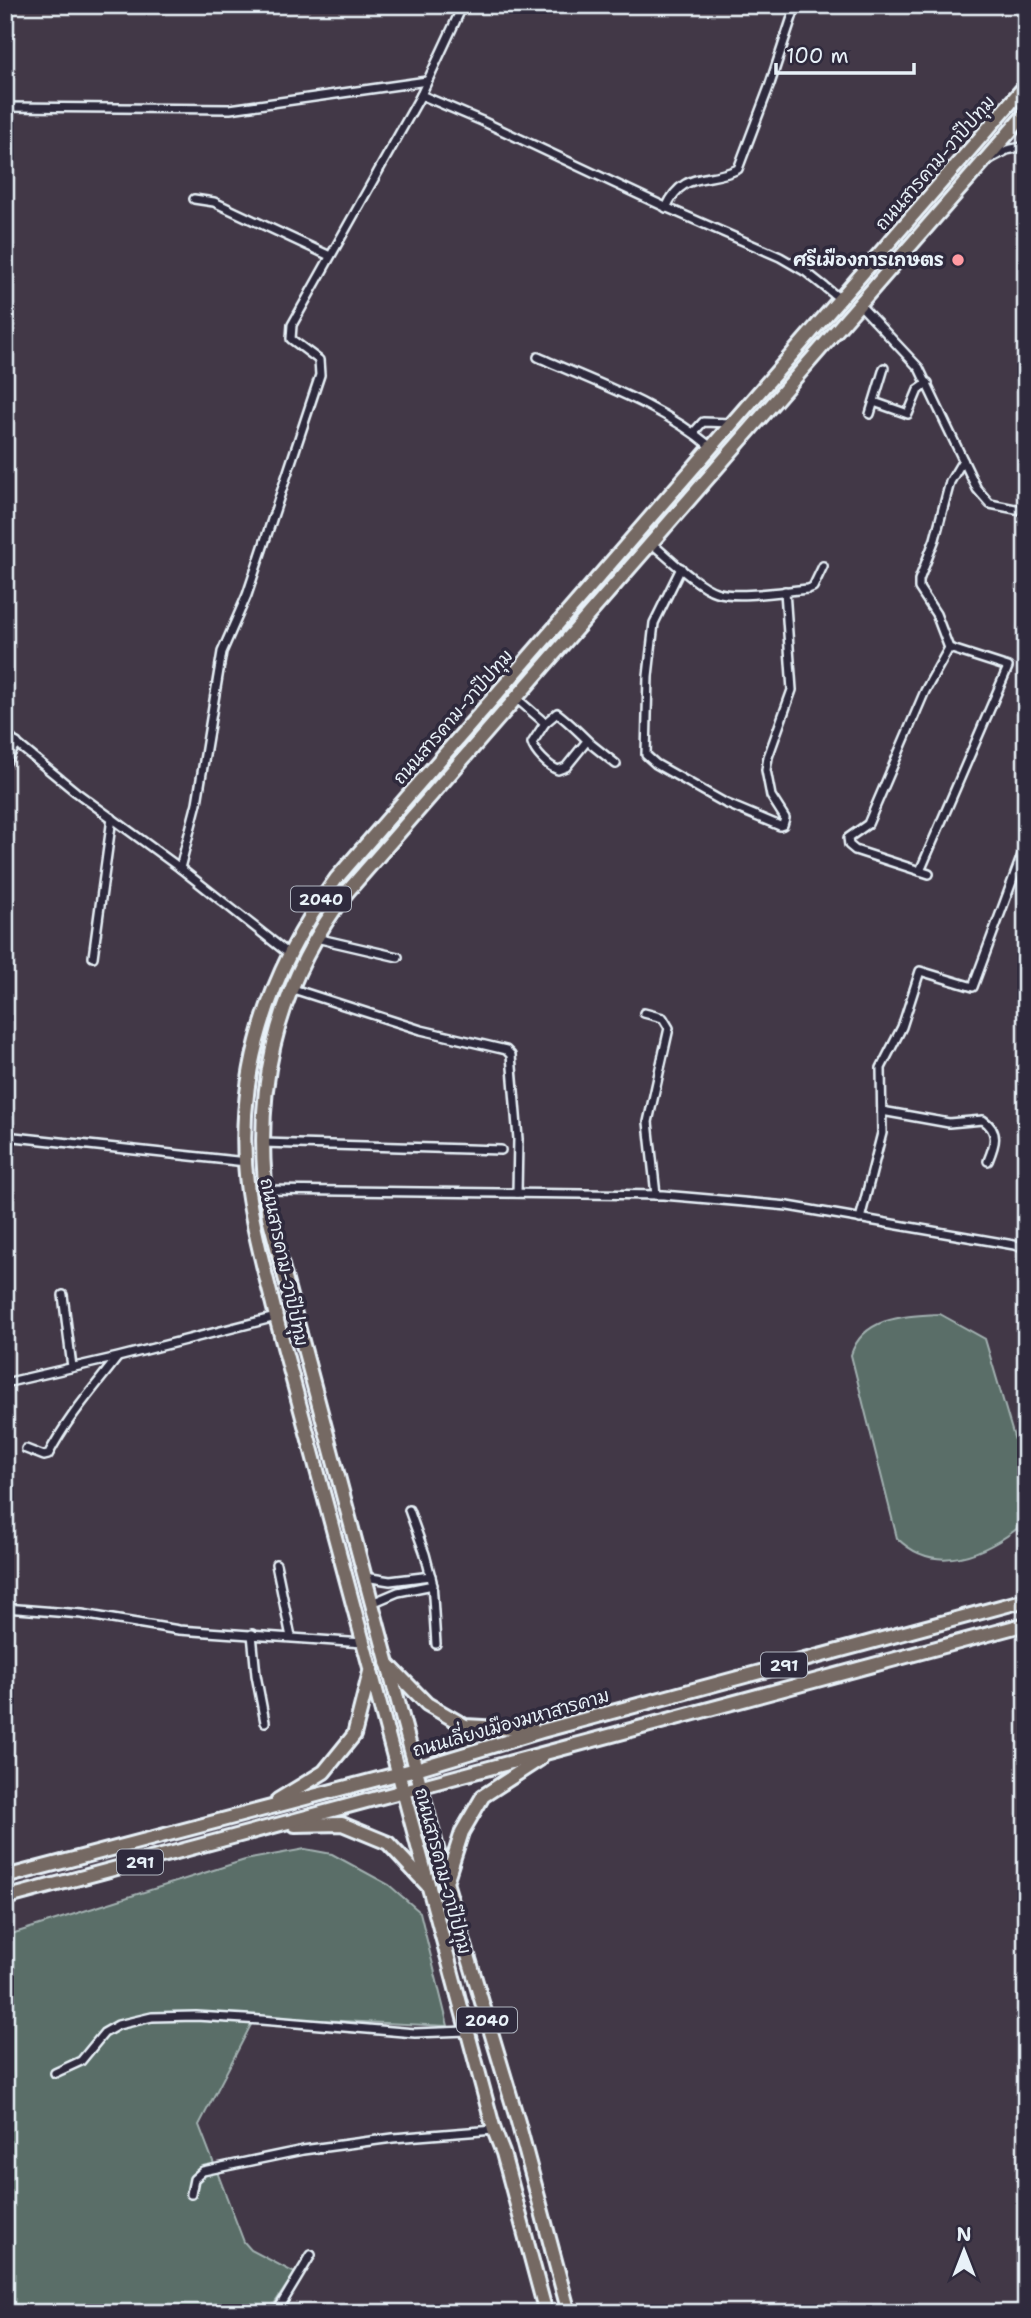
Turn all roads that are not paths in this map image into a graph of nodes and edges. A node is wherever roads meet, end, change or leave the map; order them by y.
1 (463, 5) edge
2 (796, 5) edge
3 (427, 81) junction
4 (1026, 85) edge
5 (421, 95) junction
6 (5, 107) edge
7 (1026, 113) edge
8 (1026, 146) edge
9 (983, 162) junction
10 (194, 199) dead end
11 (666, 208) junction
12 (330, 256) junction
13 (842, 296) junction
14 (859, 304) junction
15 (538, 357) dead end
16 (884, 368) dead end
17 (928, 383) junction
18 (874, 402) junction
19 (870, 414) dead end
20 (732, 423) junction
21 (694, 432) junction
22 (711, 447) junction
23 (963, 460) junction
24 (1026, 511) edge
25 (651, 543) junction
26 (823, 566) dead end
27 (681, 568) junction
28 (785, 591) junction
29 (553, 629) junction
30 (566, 640) junction
31 (949, 648) junction
32 (516, 698) junction
33 (545, 723) junction
34 (5, 734) edge
35 (587, 741) junction
36 (17, 743) junction
37 (5, 764) edge
38 (616, 764) dead end
39 (112, 818) junction
40 (1026, 844) edge
41 (180, 868) junction
42 (920, 871) junction
43 (929, 874) dead end
44 (315, 938) junction
45 (289, 954) junction
46 (93, 957) dead end
47 (398, 957) dead end
48 (290, 988) junction
49 (644, 1013) dead end
50 (882, 1111) junction
51 (5, 1136) edge
52 (262, 1143) junction
53 (500, 1150) dead end
54 (988, 1161) dead end
55 (246, 1162) junction
56 (265, 1190) junction
57 (517, 1193) junction
58 (656, 1195) junction
59 (860, 1219) junction
60 (1026, 1247) edge
61 (63, 1295) dead end
62 (276, 1317) junction
63 (118, 1357) junction
64 (72, 1367) junction
65 (5, 1382) edge
66 (316, 1394) junction
67 (298, 1399) junction
68 (26, 1449) dead end
69 (409, 1510) dead end
70 (276, 1564) dead end
71 (431, 1576) junction
72 (365, 1577) junction
73 (433, 1585) junction
74 (1026, 1600) edge
75 (372, 1604) junction
76 (5, 1608) edge
77 (1026, 1624) edge
78 (252, 1634) junction
79 (292, 1637) junction
80 (363, 1643) junction
81 (436, 1644) dead end
82 (387, 1663) junction
83 (371, 1668) junction
84 (265, 1722) dead end
85 (542, 1731) junction
86 (552, 1752) junction
87 (416, 1769) junction
88 (399, 1774) junction
89 (420, 1787) junction
90 (403, 1791) junction
91 (266, 1807) junction
92 (274, 1825) junction
93 (5, 1877) edge
94 (446, 1882) junction
95 (429, 1887) junction
96 (5, 1898) edge
97 (467, 2031) junction
98 (55, 2073) dead end
99 (494, 2130) junction
100 (191, 2194) dead end
101 (311, 2255) dead end
102 (276, 2313) edge
103 (546, 2313) edge
104 (569, 2313) edge

1 - 3 street
2 - 11 street
3 - 5 street
3 - 6 street
4 - 13 main road, ถนนสารคาม-วาปีปทุม
5 - 11 street
5 - 12 street
7 - 9 main road, ถนนสารคาม-วาปีปทุม
8 - 9 street
9 - 14 main road, ถนนสารคาม-วาปีปทุม
10 - 12 street
11 - 13 street
12 - 41 street
13 - 20 main road, ถนนสารคาม-วาปีปทุม / 2040
14 - 17 street
14 - 25 main road, ถนนสารคาม-วาปีปทุม / 2040
15 - 21 street
16 - 18 street
17 - 18 street
17 - 23 street
18 - 19 street
20 - 21 street
20 - 22 main road, ถนนสารคาม-วาปีปทุม / 2040
21 - 22 street
22 - 29 main road, ถนนสารคาม-วาปีปทุม / 2040
23 - 24 street
23 - 31 street
25 - 27 street
25 - 30 main road, ถนนสารคาม-วาปีปทุม / 2040
26 - 28 street
27 - 28 street
27 - 28 street
29 - 30 main road
29 - 45 main road, ถนนสารคาม-วาปีปทุม / 2040
30 - 32 main road, ถนนสารคาม-วาปีปทุม / 2040
31 - 42 street
31 - 42 street
32 - 33 street
32 - 44 main road, ถนนสารคาม-วาปีปทุม / 2040
33 - 35 street
33 - 35 street
34 - 36 street
35 - 38 street
36 - 37 street
36 - 39 street
39 - 41 street
39 - 46 street
40 - 50 street
41 - 45 street
42 - 43 street
44 - 47 street
44 - 48 main road, ถนนสารคาม-วาปีปทุม / 2040
45 - 55 main road, ถนนสารคาม-วาปีปทุม / 2040
48 - 52 main road, ถนนสารคาม-วาปีปทุม / 2040
48 - 57 street
49 - 58 street
50 - 54 street
50 - 59 street
51 - 55 street
52 - 53 street
52 - 56 main road, ถนนสารคาม-วาปีปทุม / 2040
55 - 62 main road, ถนนสารคาม-วาปีปทุม / 2040
56 - 57 street
56 - 66 main road, ถนนสารคาม-วาปีปทุม / 2040
57 - 58 street
58 - 59 street
59 - 60 street
61 - 64 street
62 - 63 street
62 - 67 main road, ถนนสารคาม-วาปีปทุม / 2040
63 - 64 street
63 - 68 street
64 - 65 street
66 - 67 main road
66 - 72 main road, ถนนสารคาม-วาปีปทุม / 2040
67 - 80 main road, ถนนสารคาม-วาปีปทุม / 2040
69 - 71 street
70 - 79 street
71 - 72 street
71 - 73 street
72 - 75 main road, ถนนสารคาม-วาปีปทุม / 2040
73 - 75 street
73 - 81 street
74 - 85 main road, ถนนเลี่ยงเมืองมหาสารคาม / 291
75 - 82 main road, ถนนสารคาม-วาปีปทุม / 2040
76 - 78 street
77 - 86 main road, ถนนเลี่ยงเมืองมหาสารคาม / 291
78 - 79 street
78 - 84 street
79 - 80 street
80 - 83 main road, ถนนสารคาม-วาปีปทุม / 2040
82 - 85 main road
82 - 87 main road, ถนนสารคาม-วาปีปทุม / 2040
83 - 88 main road, ถนนสารคาม-วาปีปทุม / 2040
83 - 91 main road
85 - 87 main road, ถนนเลี่ยงเมืองมหาสารคาม / 291
86 - 89 main road, ถนนเลี่ยงเมืองมหาสารคาม / 291
86 - 94 main road
87 - 88 main road, ถนนเลี่ยงเมืองมหาสารคาม / 291
87 - 89 main road, ถนนสารคาม-วาปีปทุม / 2040
88 - 90 main road, ถนนสารคาม-วาปีปทุม / 2040
88 - 91 main road, ถนนเลี่ยงเมืองมหาสารคาม / 291
89 - 90 main road, ถนนเลี่ยงเมืองมหาสารคาม / 291
89 - 94 main road, ถนนสารคาม-วาปีปทุม / 2040
90 - 92 main road, ถนนเลี่ยงเมืองมหาสารคาม / 291
90 - 95 main road, ถนนสารคาม-วาปีปทุม / 2040
91 - 93 main road, ถนนเลี่ยงเมืองมหาสารคาม / 291
92 - 95 main road
92 - 96 main road, ถนนเลี่ยงเมืองมหาสารคาม / 291
94 - 104 main road, ถนนสารคาม-วาปีปทุม / 2040
95 - 97 main road, ถนนสารคาม-วาปีปทุม / 2040
97 - 98 street
97 - 99 main road, ถนนสารคาม-วาปีปทุม / 2040
99 - 100 street
99 - 103 main road, ถนนสารคาม-วาปีปทุม / 2040
101 - 102 street

